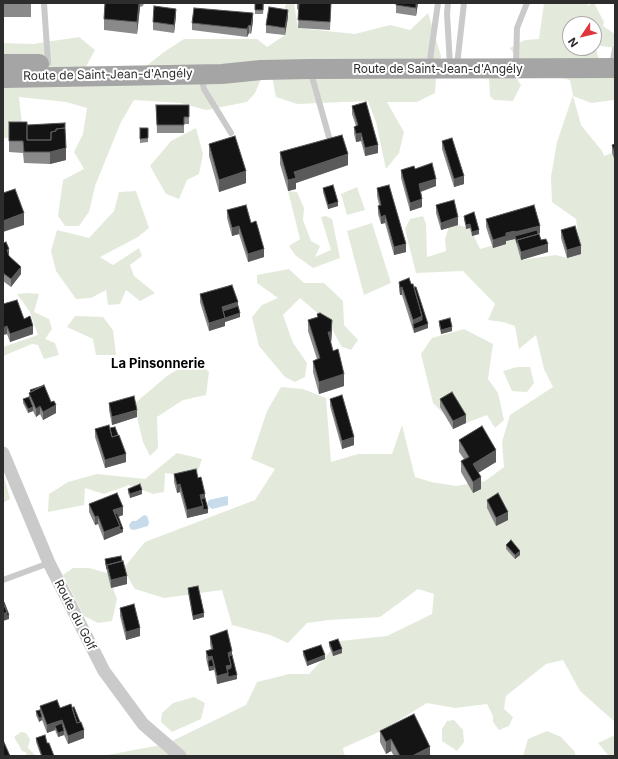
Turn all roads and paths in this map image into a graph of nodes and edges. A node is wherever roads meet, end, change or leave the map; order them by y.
1 (44, 3) edge
2 (438, 3) edge
3 (448, 3) edge
4 (464, 3) edge
5 (528, 3) edge
6 (615, 49) edge
7 (3, 64) edge
8 (48, 64) junction
9 (429, 68) junction
10 (453, 68) junction
11 (613, 68) edge
12 (310, 69) junction
13 (516, 69) junction
14 (261, 70) junction
15 (200, 73) junction
16 (3, 78) edge
17 (231, 133) dead end
18 (329, 137) edge
19 (3, 453) edge
20 (49, 563) junction
21 (3, 580) edge
22 (180, 756) edge

1 - 8 lane
2 - 9 lane
3 - 10 lane
4 - 10 lane
5 - 13 lane
6 - 11 lane
7 - 8 main road, Route de Saint-Jean-d'Angély
8 - 14 main road, Route de Saint-Jean-d'Angély
9 - 10 main road, Route de Saint-Jean-d'Angély
9 - 12 main road, Route de Saint-Jean-d'Angély
10 - 13 main road, Route de Saint-Jean-d'Angély
11 - 13 main road, Route de Saint-Jean-d'Angély
12 - 14 main road, Route de Saint-Jean-d'Angély
12 - 18 lane
14 - 15 main road, Route de Saint-Jean-d'Angély
15 - 16 main road, Route de Saint-Jean-d'Angély
15 - 17 lane
19 - 20 street, Route du Golf
20 - 21 lane
20 - 22 street, Route du Golf

